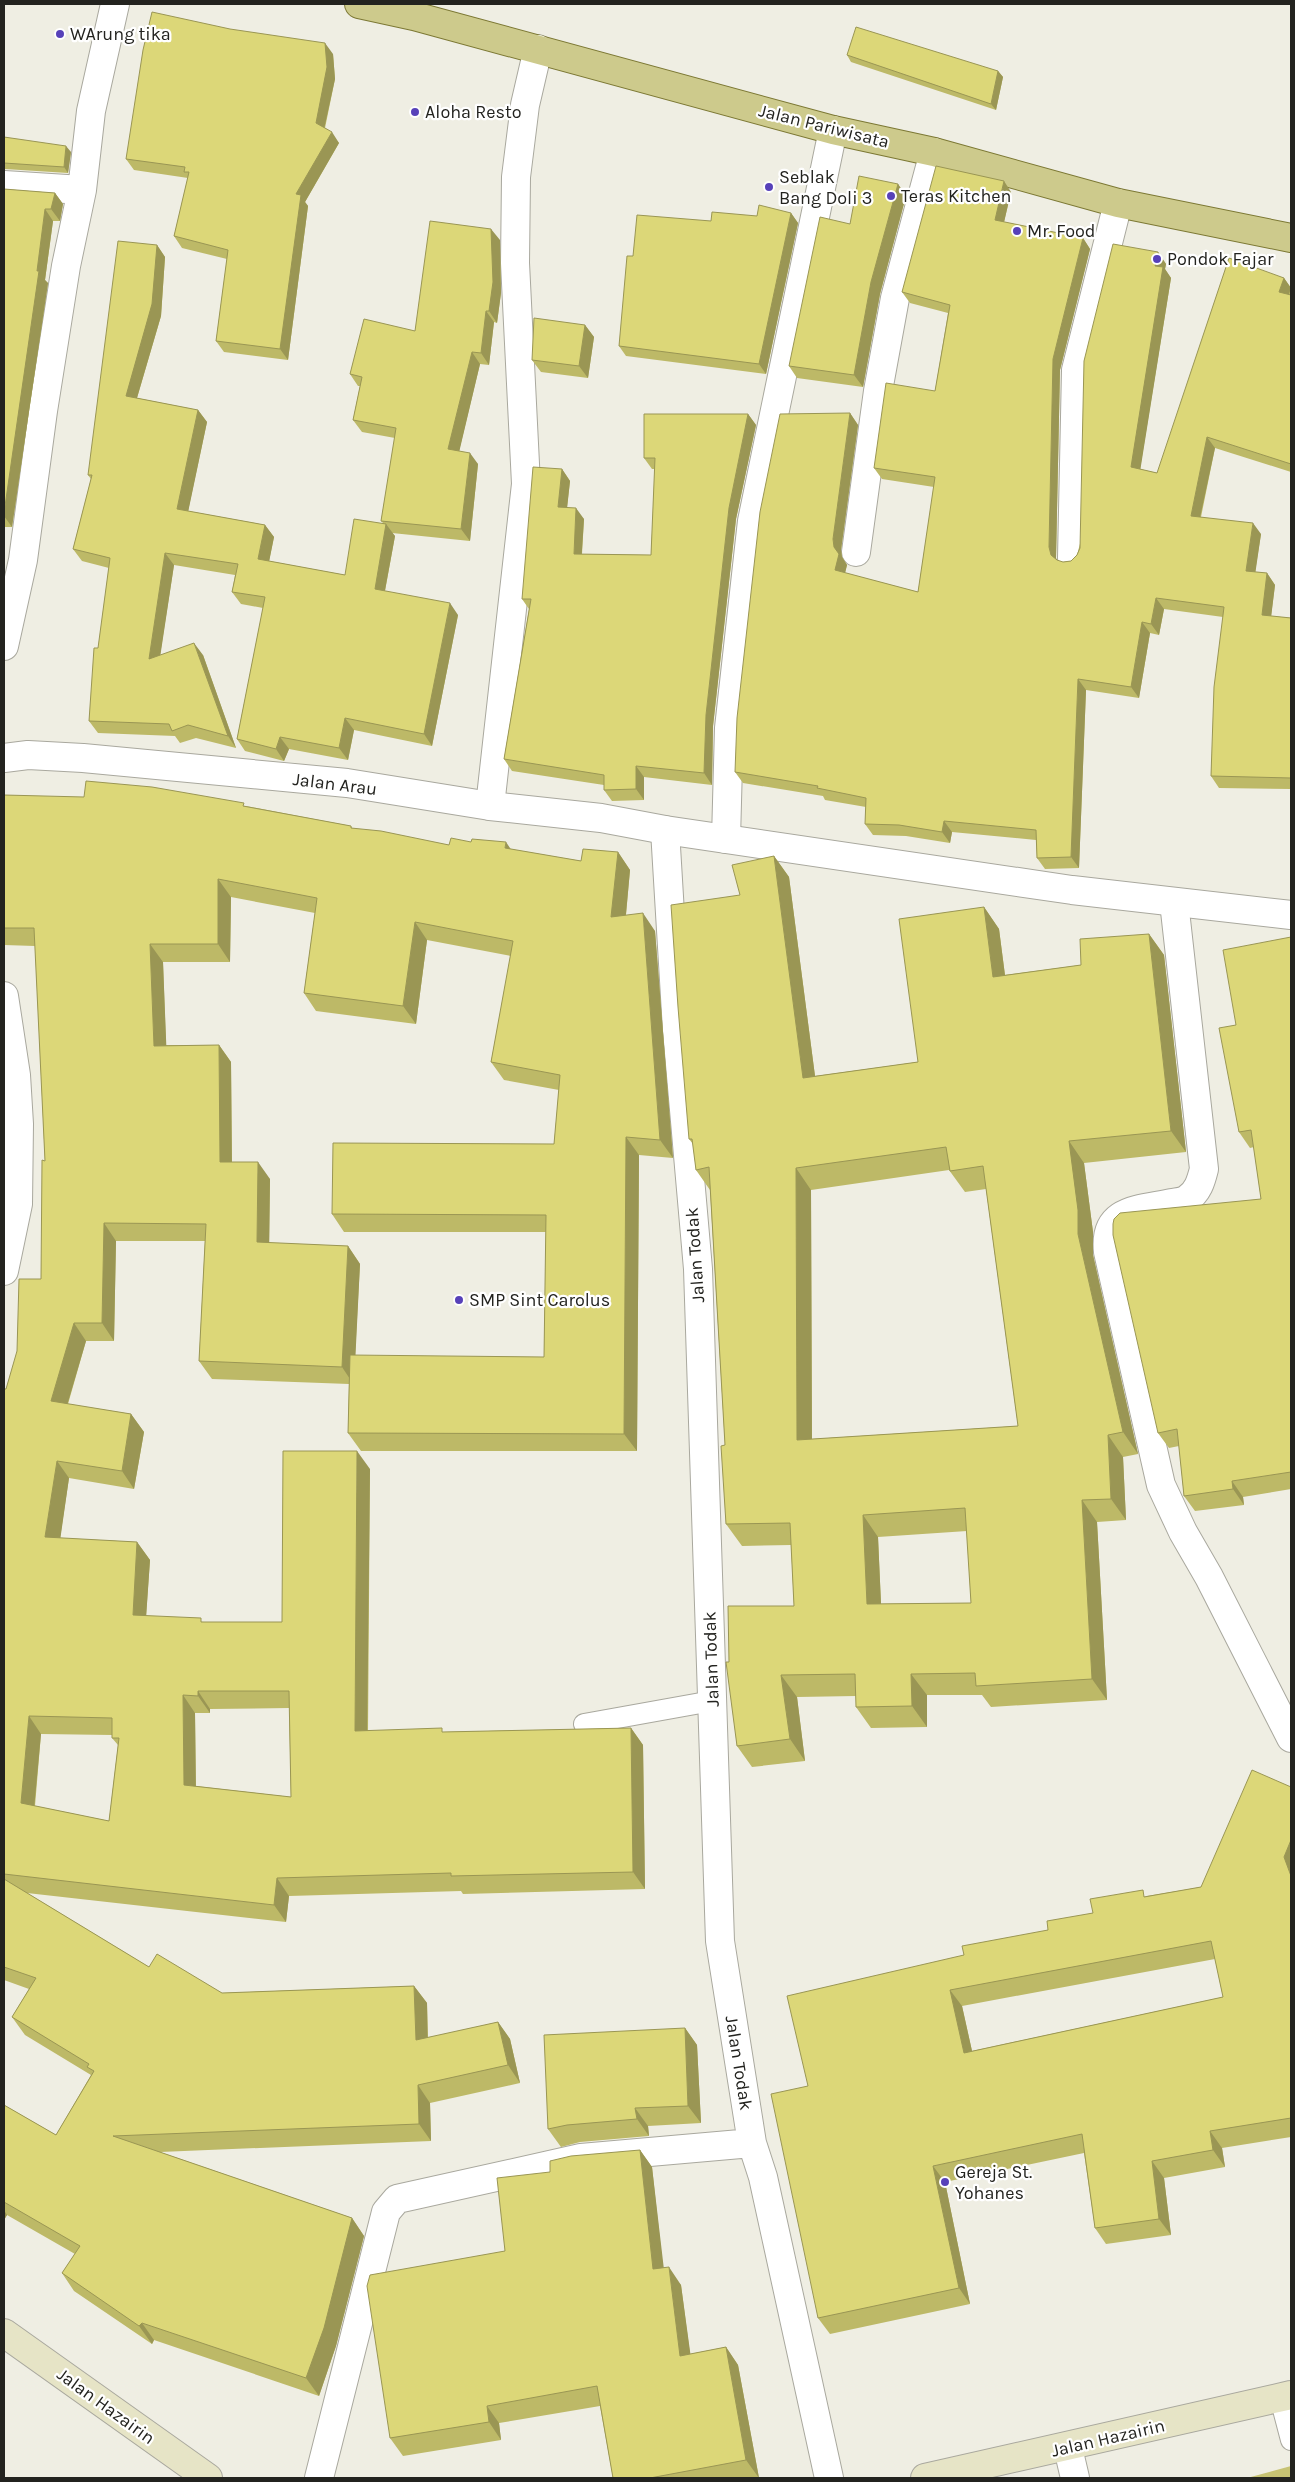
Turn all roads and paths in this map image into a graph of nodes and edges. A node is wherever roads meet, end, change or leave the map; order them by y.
1 (115, 4) edge
2 (359, 4) edge
3 (538, 49) junction
4 (833, 130) junction
5 (934, 152) junction
6 (4, 185) edge
7 (82, 190) junction
8 (1118, 203) junction
9 (1291, 238) edge
10 (856, 552) dead end
11 (1072, 558) edge
12 (4, 646) edge
13 (4, 758) edge
14 (490, 806) junction
15 (665, 830) junction
16 (726, 839) junction
17 (1174, 902) junction
18 (1291, 915) edge
19 (4, 996) edge
20 (4, 1271) edge
21 (712, 1701) junction
22 (584, 1724) dead end
23 (1291, 1738) edge
24 (752, 2143) junction
25 (4, 2333) edge
26 (1286, 2397) edge
27 (1291, 2440) edge
28 (1068, 2448) junction
29 (208, 2478) edge
30 (319, 2478) edge
31 (829, 2478) edge
32 (924, 2478) edge
33 (1075, 2478) edge

1 - 7 street
2 - 3 main road, Jalan Pariwisata
3 - 4 main road, Jalan Pariwisata
3 - 14 street
4 - 5 main road, Jalan Pariwisata
4 - 16 street
5 - 8 main road, Jalan Pariwisata
5 - 10 street
6 - 7 street
7 - 12 street
8 - 9 main road, Jalan Pariwisata
8 - 11 street
13 - 14 street, Jalan Arau
14 - 15 street, Jalan Arau
15 - 16 street, Jalan Arau
15 - 21 street, Jalan Todak
16 - 17 street, Jalan Arau
17 - 18 street, Jalan Arau
17 - 23 street
19 - 20 street
21 - 22 lane
21 - 24 street, Jalan Todak
24 - 30 street
24 - 31 street, Jalan Todak
25 - 29 main road, Jalan Hazairin
26 - 27 lane
26 - 28 main road, Jalan Hazairin
28 - 32 main road, Jalan Hazairin
28 - 33 street

